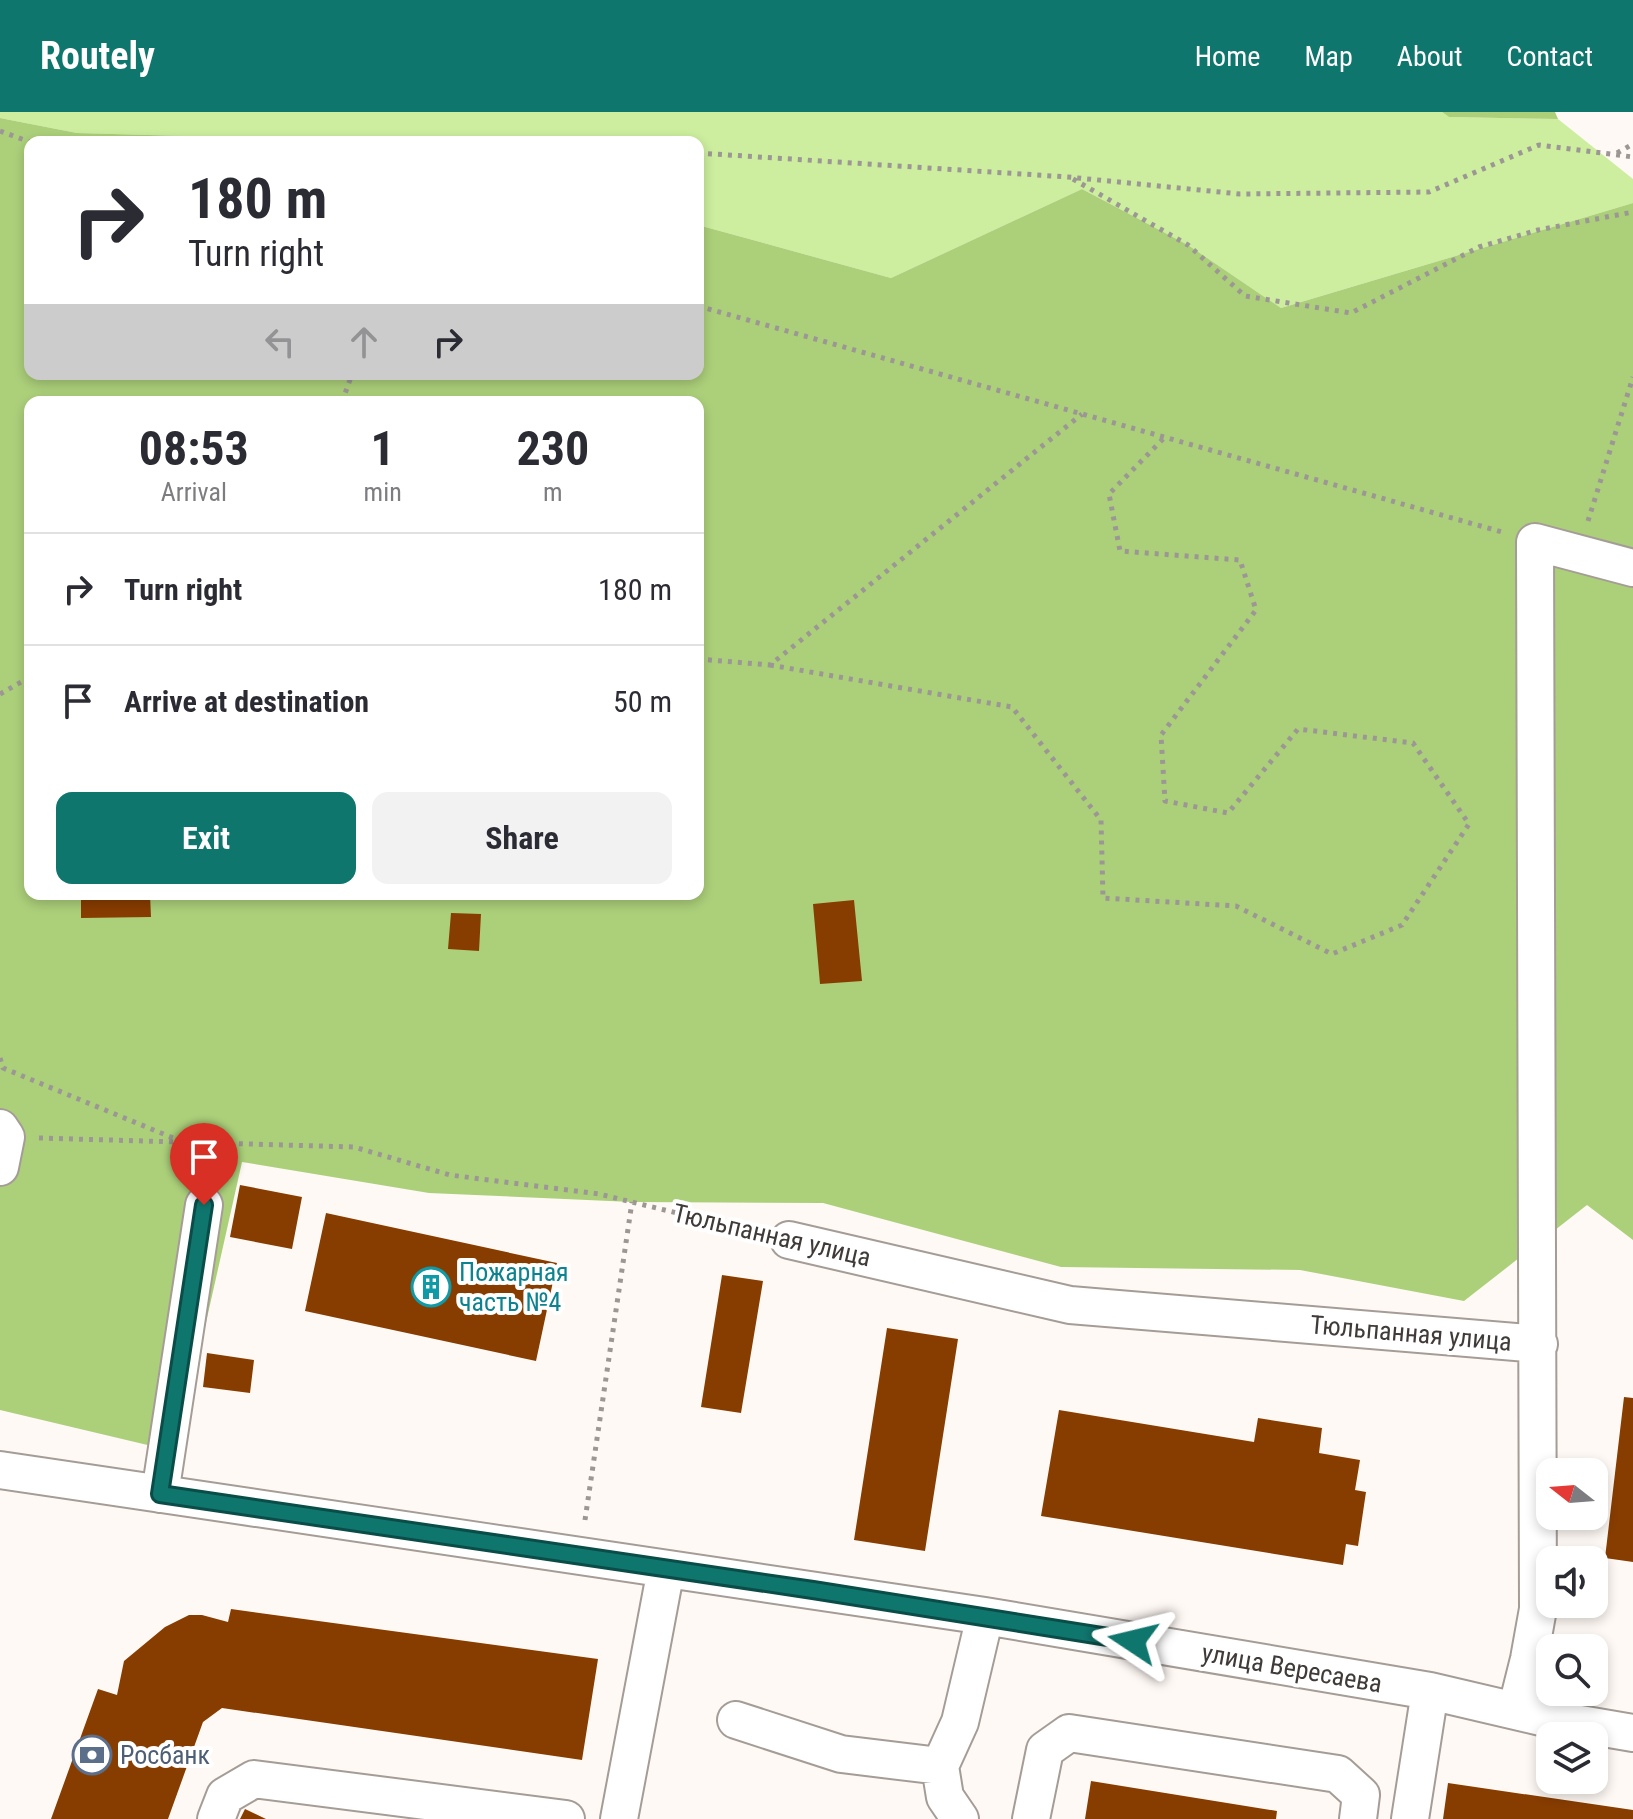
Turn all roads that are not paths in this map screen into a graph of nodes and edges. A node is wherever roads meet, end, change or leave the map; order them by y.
1 (1633, 568) edge
2 (204, 1205) dead end
3 (789, 1240) road end
4 (1539, 1344) junction
5 (0, 1470) edge
6 (160, 1494) junction
7 (666, 1569) junction
8 (985, 1616) junction
9 (1430, 1691) junction
10 (1516, 1711) junction
11 (736, 1720) dead end
12 (1633, 1733) edge
13 (940, 1766) junction
14 (1360, 1807) edge
15 (1411, 1811) edge
16 (216, 1819) edge
17 (566, 1819) edge
18 (619, 1819) edge
19 (960, 1819) edge
20 (1031, 1819) edge

1 - 4 street
2 - 6 street
3 - 4 street, Тюльпанная улица
4 - 10 street
5 - 6 street, улица Вересаева
6 - 7 street, улица Вересаева
7 - 8 street, улица Вересаева
7 - 18 street
8 - 9 street, улица Вересаева
8 - 13 street
9 - 10 street, улица Вересаева
9 - 15 street
10 - 12 street, улица Вересаева
11 - 13 street
13 - 19 street
14 - 15 street
14 - 20 street
16 - 17 street

